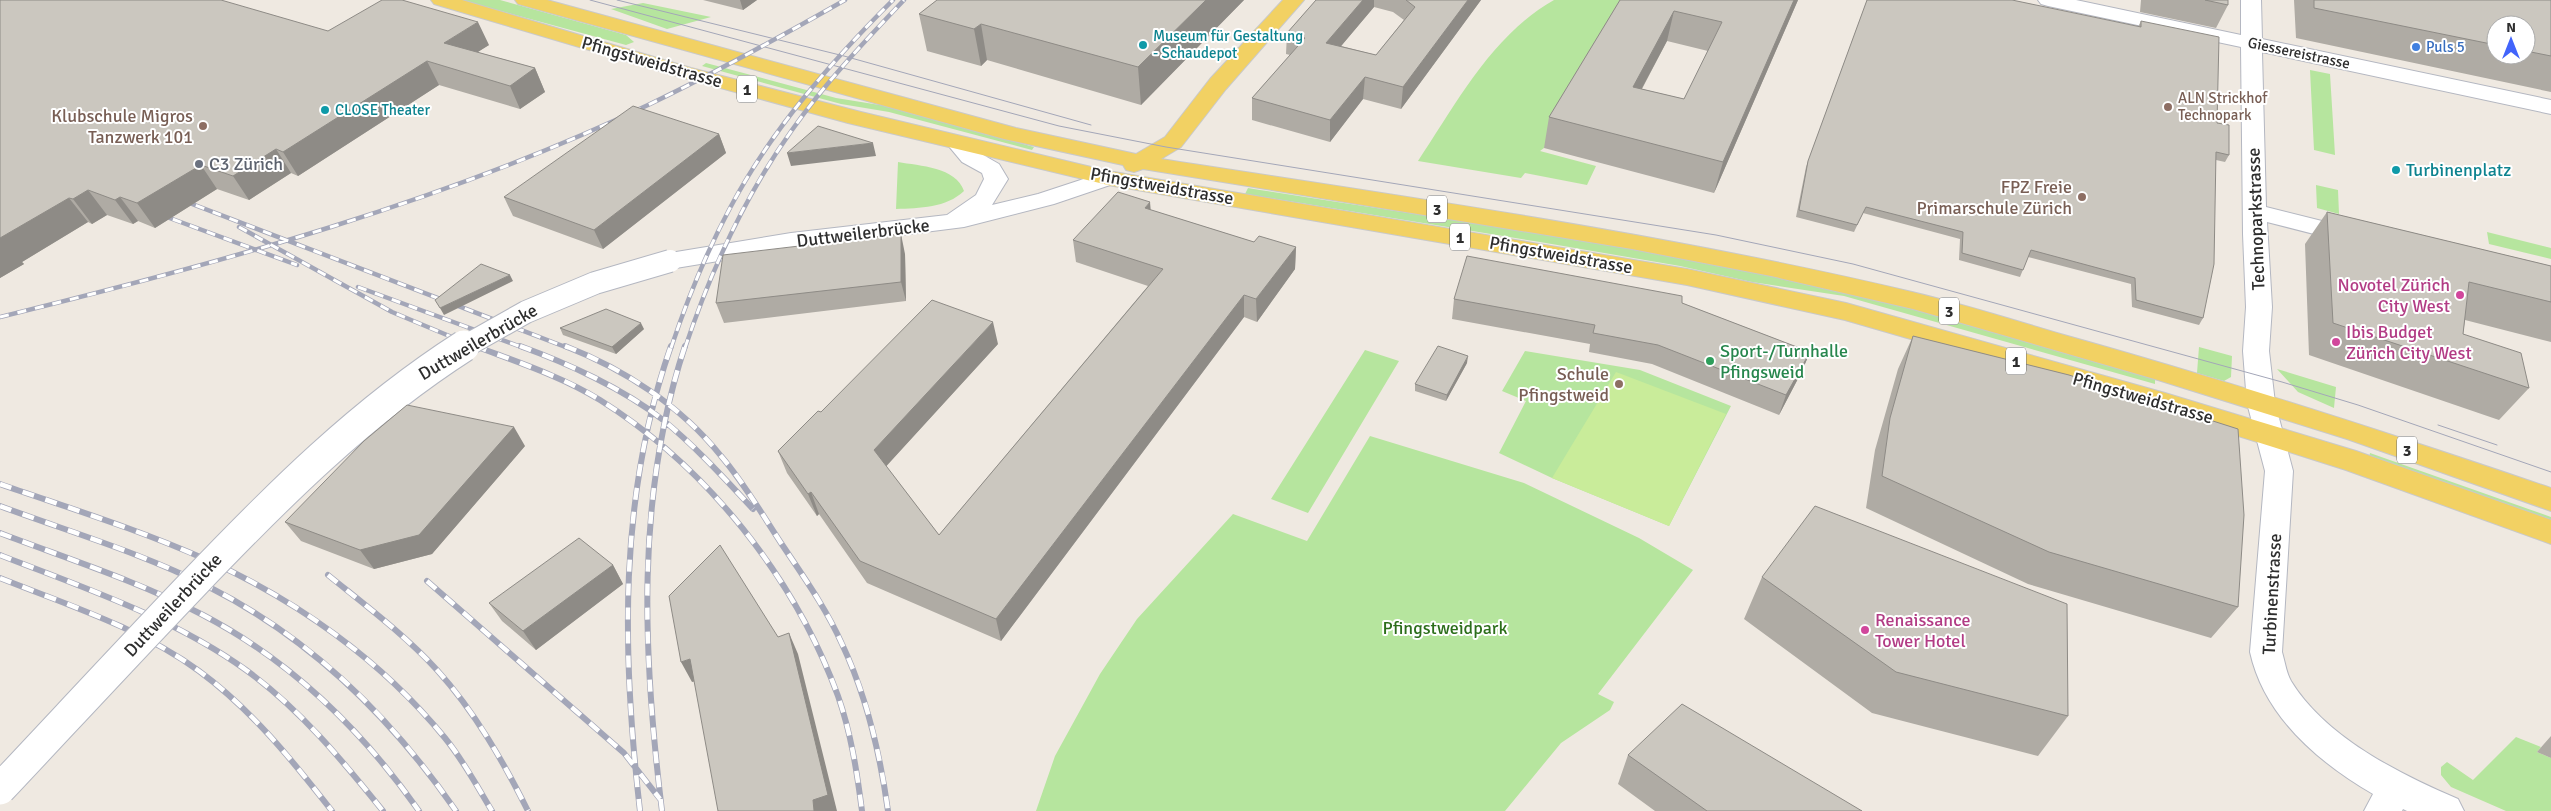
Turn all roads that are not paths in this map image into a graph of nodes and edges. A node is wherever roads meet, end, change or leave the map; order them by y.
1 (441, 0) edge
2 (525, 0) edge
3 (1294, 0) edge
4 (2048, 0) edge
5 (2251, 0) edge
6 (2252, 43) junction
7 (2551, 107) edge
8 (958, 144) junction
9 (1140, 162) junction
10 (1108, 178) junction
11 (2255, 212) junction
12 (903, 229) junction
13 (2376, 242) edge
14 (2261, 403) junction
15 (2270, 436) junction
16 (2551, 500) edge
17 (2551, 532) edge
18 (0, 789) edge
19 (2389, 800) edge
20 (2446, 811) edge

1 - 8 main road, Pfingstweidstrasse / 1
2 - 9 main road, Pfingstweidstrasse / 1
3 - 9 main road
4 - 6 street, Giessereistrasse
5 - 6 street, Technoparkstrasse
6 - 7 street, Giessereistrasse
6 - 11 street, Technoparkstrasse
8 - 10 main road, Pfingstweidstrasse / 1
8 - 12 street
9 - 10 main road
9 - 14 main road, Pfingstweidstrasse / 3
10 - 12 street, Duttweilerbrücke
10 - 15 main road, Pfingstweidstrasse / 1
11 - 13 street
11 - 14 street, Technoparkstrasse
12 - 18 street, Duttweilerbrücke, bridge
14 - 15 street, Technoparkstrasse
14 - 16 main road, Pfingstweidstrasse / 3
15 - 17 main road, Pfingstweidstrasse / 1
15 - 19 street, Turbinenstrasse
19 - 20 street, Turbinenstrasse

